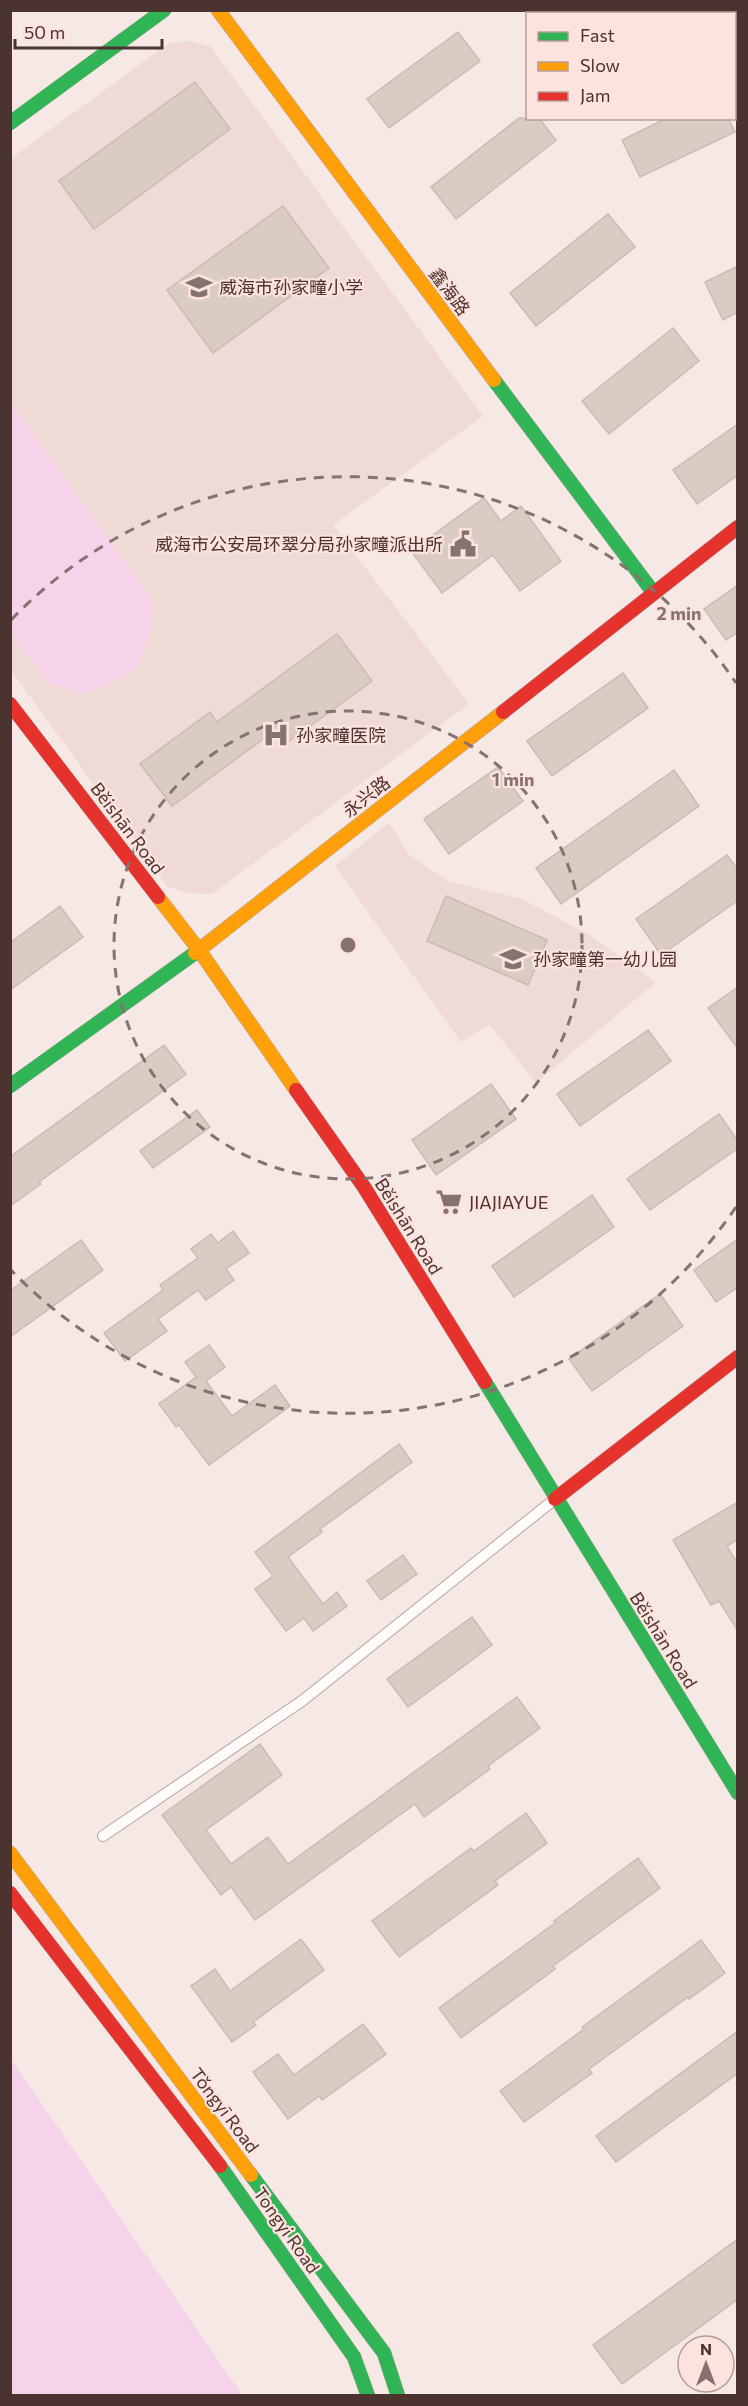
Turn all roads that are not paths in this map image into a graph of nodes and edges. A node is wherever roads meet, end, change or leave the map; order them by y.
1 (164, 10) edge
2 (218, 10) edge
3 (10, 123) edge
4 (738, 527) edge
5 (653, 592) junction
6 (10, 704) edge
7 (199, 950) junction
8 (10, 1086) edge
9 (738, 1357) edge
10 (555, 1499) junction
11 (738, 1793) edge
12 (103, 1836) dead end
13 (10, 1853) edge
14 (10, 1893) edge
15 (368, 2396) edge
16 (398, 2396) edge

1 - 3 main road
2 - 5 main road, 鑫海路
4 - 5 main road, 永兴路
5 - 7 main road, 永兴路
6 - 7 main road, Běishān Road
7 - 8 main road, 永兴路
7 - 10 main road, Běishān Road
9 - 10 main road
10 - 11 main road, Běishān Road
10 - 12 lane
13 - 16 main road, Tǒngyī Road
14 - 15 main road, Tongyi Road

